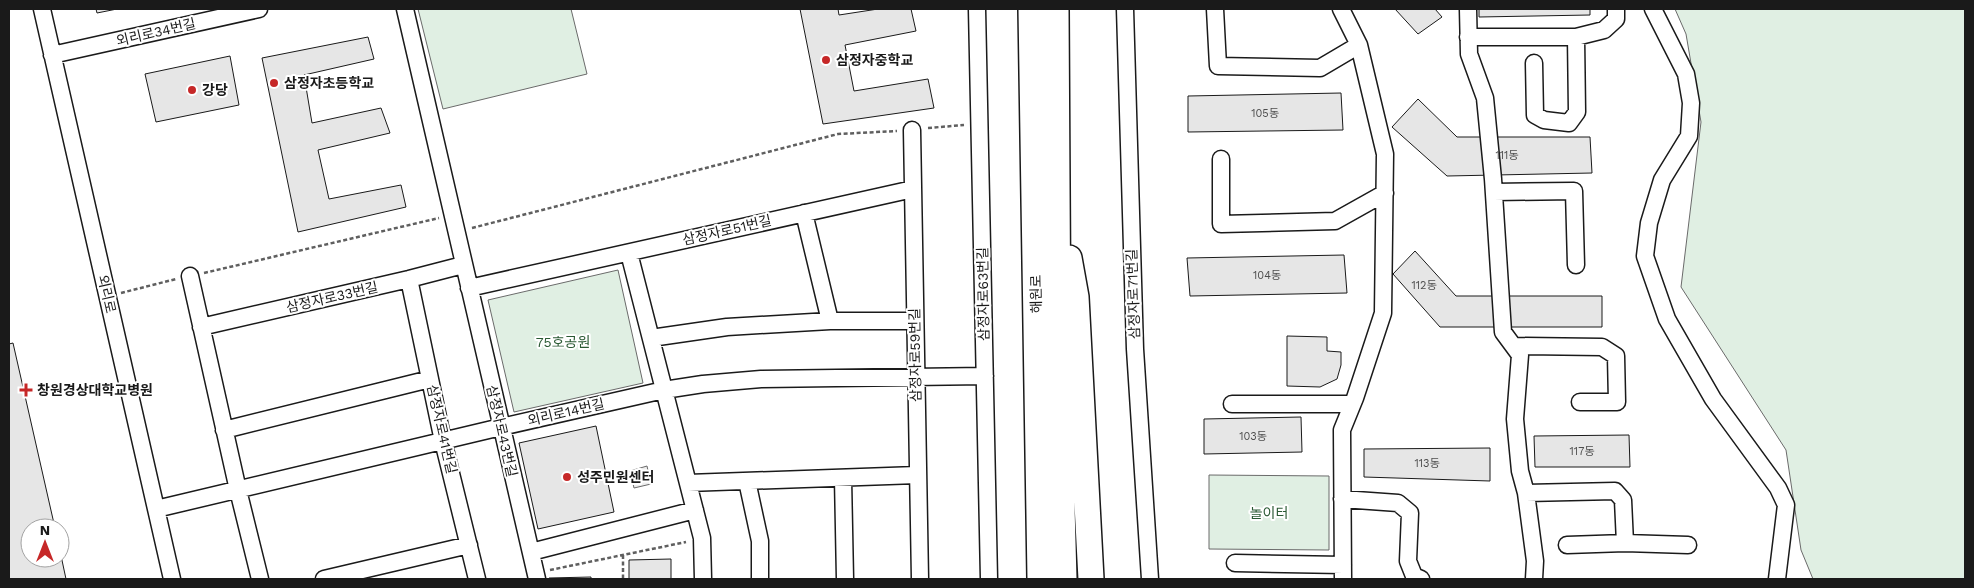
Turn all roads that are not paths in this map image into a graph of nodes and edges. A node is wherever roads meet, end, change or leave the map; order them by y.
1 (42, 9) edge
2 (259, 9) edge
3 (404, 9) edge
4 (977, 9) edge
5 (1031, 9) edge
6 (1056, 9) edge
7 (1125, 9) edge
8 (1215, 9) edge
9 (1341, 9) edge
10 (1468, 9) edge
11 (1616, 9) edge
12 (1653, 9) edge
13 (1468, 37) junction
14 (1576, 37) junction
15 (1359, 45) junction
16 (52, 55) junction
17 (1534, 63) dead end
18 (912, 130) dead end
19 (1221, 160) dead end
20 (912, 189) junction
21 (1057, 189) junction
22 (1494, 192) junction
23 (1384, 193) junction
24 (804, 213) junction
25 (628, 253) junction
26 (464, 265) junction
27 (1576, 265) dead end
28 (190, 276) road end
29 (408, 279) junction
30 (469, 288) junction
31 (914, 320) junction
32 (830, 321) junction
33 (201, 327) junction
34 (651, 338) junction
35 (1514, 346) junction
36 (985, 376) junction
37 (915, 377) junction
38 (430, 379) junction
39 (664, 390) junction
40 (1580, 402) dead end
41 (1232, 404) dead end
42 (1352, 404) junction
43 (501, 427) junction
44 (224, 430) junction
45 (444, 441) junction
46 (917, 475) junction
47 (843, 478) junction
48 (747, 481) junction
49 (688, 482) junction
50 (238, 490) junction
51 (1526, 492) junction
52 (1342, 499) junction
53 (156, 509) junction
54 (695, 510) junction
55 (1625, 543) junction
56 (1567, 544) dead end
57 (1688, 544) dead end
58 (469, 545) junction
59 (531, 552) junction
60 (1235, 563) dead end
61 (1343, 572) edge
62 (537, 576) edge
63 (172, 579) edge
64 (260, 579) edge
65 (324, 579) edge
66 (477, 579) edge
67 (703, 579) edge
68 (760, 579) edge
69 (845, 579) edge
70 (920, 579) edge
71 (990, 579) edge
72 (1040, 579) edge
73 (1064, 579) edge
74 (1092, 579) edge
75 (1150, 579) edge
76 (1421, 579) edge
77 (1534, 579) edge
78 (1777, 579) edge

1 - 16 street, 외리로
2 - 16 street, 외리로34번길
3 - 26 street, 삼정자로43번길
4 - 36 street, 삼정자로63번길
5 - 72 highway, 해원로
6 - 21 highway, 해원로
7 - 75 street, 삼정자로71번길
8 - 15 street
9 - 15 street
10 - 13 street
11 - 14 street
12 - 78 street
13 - 14 street
13 - 22 street
14 - 17 street
15 - 23 street
16 - 53 street, 외리로
18 - 20 street, 삼정자로59번길
19 - 23 street
20 - 24 street, 삼정자로51번길
20 - 31 street, 삼정자로59번길
21 - 73 highway, 해원로
21 - 74 highway
22 - 27 street
22 - 35 street
23 - 42 street
24 - 25 street, 삼정자로51번길
24 - 32 street
25 - 30 street
25 - 34 street
26 - 29 street, 삼정자로33번길
26 - 30 street, 삼정자로43번길
28 - 33 street
29 - 33 street, 삼정자로33번길
29 - 38 street, 삼정자로41번길
30 - 43 street, 삼정자로43번길
31 - 32 street
31 - 37 street, 삼정자로59번길
32 - 34 street
33 - 44 street
34 - 39 street
35 - 40 street
35 - 51 street
36 - 37 street, 외리로14번길
36 - 71 street, 삼정자로63번길
37 - 39 street, 외리로14번길
37 - 46 street, 삼정자로59번길
38 - 44 street
38 - 45 street, 삼정자로41번길
39 - 43 street, 외리로14번길
39 - 49 street
41 - 42 street
42 - 52 street
43 - 45 street, 외리로14번길
43 - 59 street, 삼정자로43번길
44 - 50 street
45 - 50 street, 외리로14번길
45 - 58 street, 삼정자로41번길
46 - 47 street
46 - 70 street, 삼정자로59번길
47 - 48 street
47 - 69 street
48 - 49 street
48 - 68 street
49 - 54 street
50 - 53 street, 외리로14번길
50 - 64 street
51 - 55 street
51 - 77 street
52 - 61 street
52 - 76 street
53 - 63 street, 외리로
54 - 59 street
54 - 67 street
55 - 56 street
55 - 57 street
58 - 65 street
58 - 66 street, 삼정자로41번길
59 - 62 street, 삼정자로43번길
60 - 61 street

